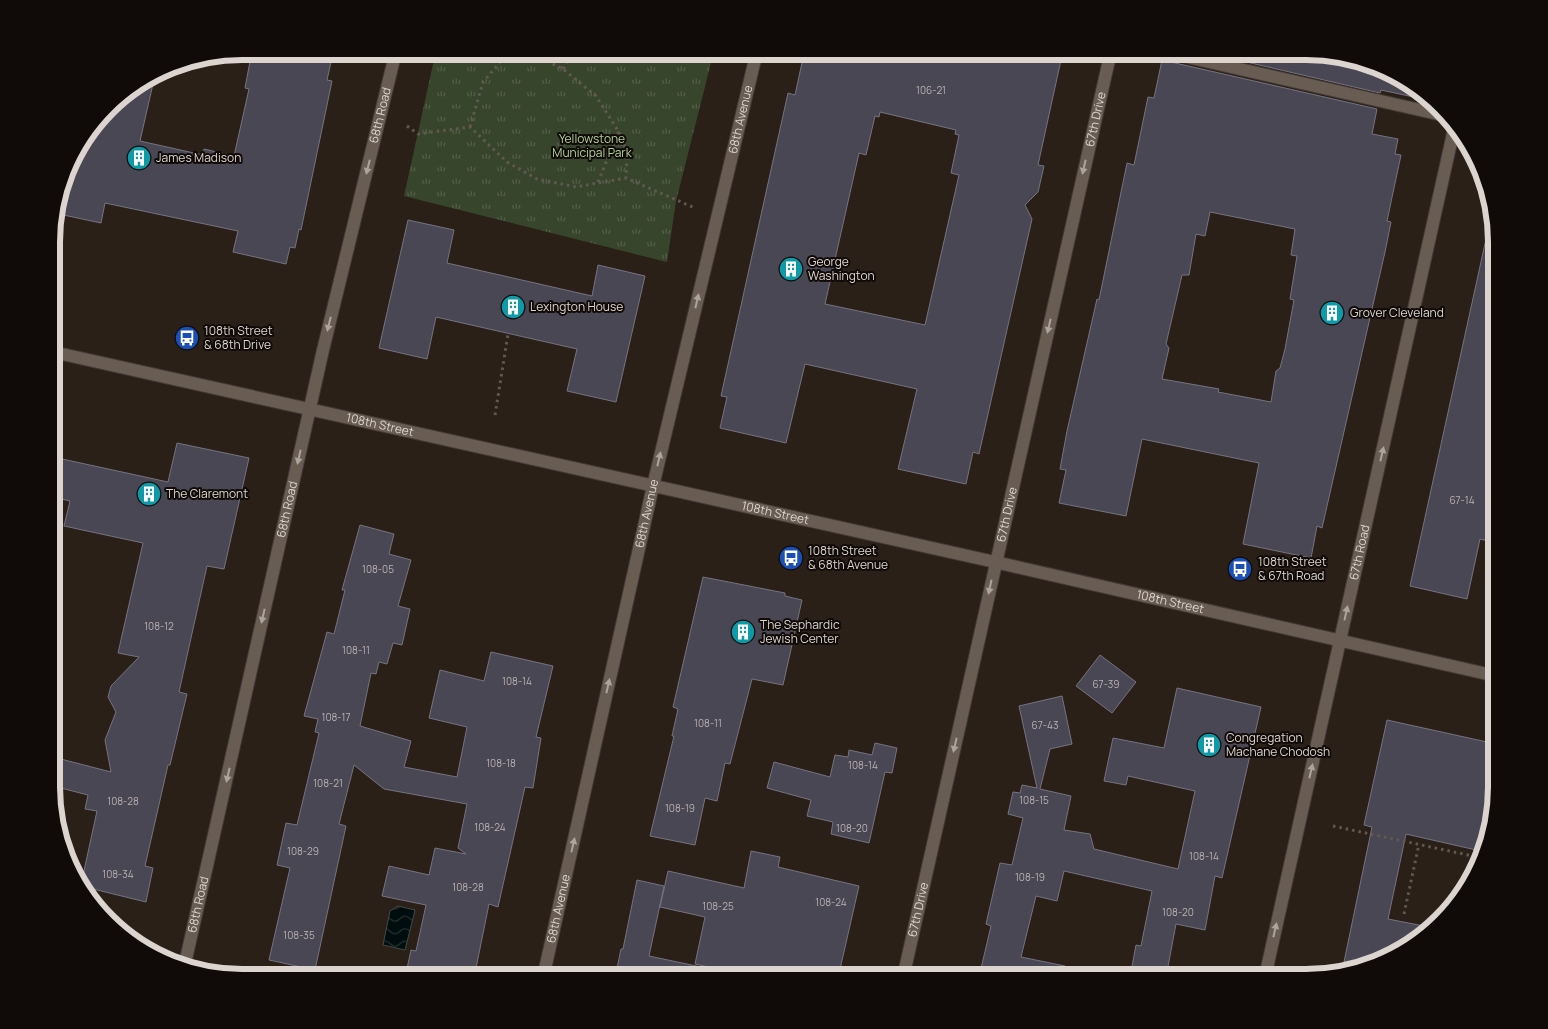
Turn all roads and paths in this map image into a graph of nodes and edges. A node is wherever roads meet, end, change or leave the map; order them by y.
1 (394, 60) edge
2 (502, 60) edge
3 (545, 60) edge
4 (568, 60) edge
5 (755, 60) edge
6 (1109, 60) edge
7 (1200, 60) edge
8 (563, 69) junction
9 (1437, 115) edge
10 (407, 126) dead end
11 (470, 127) junction
12 (619, 131) junction
13 (1453, 135) edge
14 (626, 178) junction
15 (598, 183) junction
16 (695, 208) dead end
17 (508, 334) dead end
18 (60, 354) edge
19 (310, 410) junction
20 (495, 415) dead end
21 (653, 486) junction
22 (995, 562) junction
23 (1488, 624) edge
24 (1486, 627) dead end
25 (1340, 641) junction
26 (1488, 674) edge
27 (1333, 826) dead end
28 (1419, 844) junction
29 (1474, 856) edge
30 (1404, 914) dead end
31 (186, 960) edge
32 (545, 969) edge
33 (905, 969) edge
34 (1267, 969) edge

1 -> 19 street, 68th Road
2 - 11 path
3 - 8 path
4 - 8 path
21 -> 5 street, 68th Avenue
6 -> 22 street, 67th Drive
7 - 9 street
8 - 12 path
10 - 11 path
11 - 15 path
12 - 14 path
12 - 15 path
25 -> 13 street, 67th Road
14 - 15 path
14 - 16 path
17 - 20 path
18 - 19 street, 108th Street
19 - 21 street, 108th Street
19 -> 31 street, 68th Road
21 - 22 street, 108th Street
32 -> 21 street, 68th Avenue
22 - 25 street, 108th Street
22 -> 33 street, 67th Drive
23 - 24 path
25 - 26 street, 108th Street
34 -> 25 street, 67th Road
27 - 28 path
28 - 29 path
28 - 30 path

